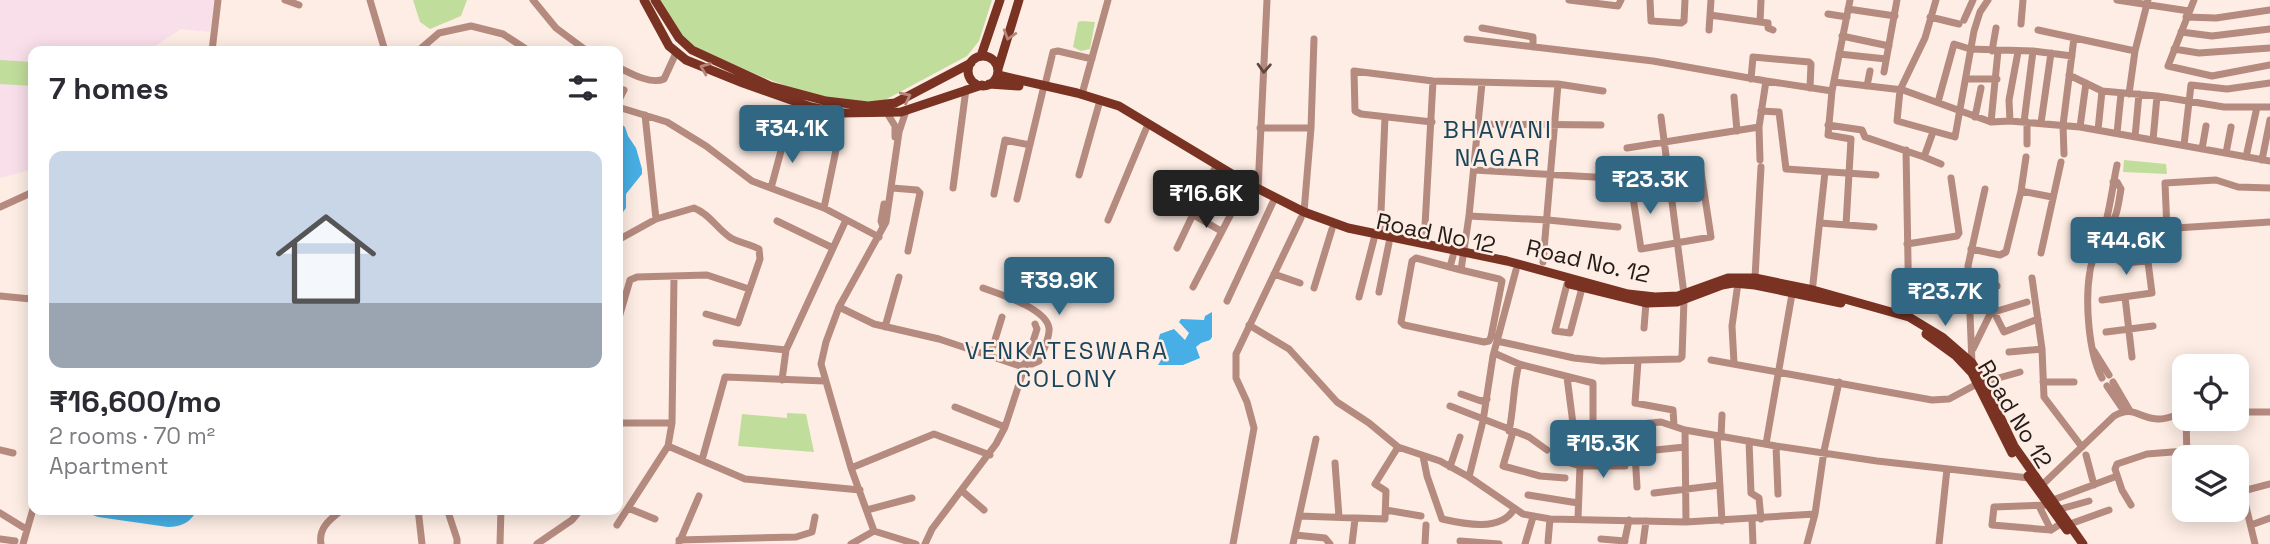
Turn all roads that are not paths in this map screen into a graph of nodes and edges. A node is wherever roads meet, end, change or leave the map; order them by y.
1 (218, 0) edge
2 (285, 0) edge
3 (370, 0) edge
4 (533, 0) edge
5 (644, 0) edge
6 (655, 0) edge
7 (1000, 0) edge
8 (1019, 0) edge
9 (1108, 0) edge
10 (1267, 0) edge
11 (1569, 0) edge
12 (1621, 0) edge
13 (1648, 0) edge
14 (1685, 0) edge
15 (1711, 0) edge
16 (1761, 0) edge
17 (1897, 0) edge
18 (1936, 0) edge
19 (1973, 0) edge
20 (1988, 0) edge
21 (2023, 0) edge
22 (2117, 0) edge
23 (2194, 0) edge
24 (2148, 3) edge
25 (299, 5) dead end
26 (1848, 8) edge
27 (2270, 10) edge
28 (1828, 14) dead end
29 (2188, 14) junction
30 (1710, 15) junction
31 (1895, 16) junction
32 (1930, 18) junction
33 (1760, 22) junction
34 (2021, 24) dead end
35 (1646, 28) dead end
36 (1996, 28) dead end
37 (1482, 29) dead end
38 (2270, 29) edge
39 (1709, 30) dead end
40 (1773, 30) dead end
41 (2038, 30) dead end
42 (2181, 32) junction
43 (1842, 36) junction
44 (2074, 38) junction
45 (1314, 39) dead end
46 (1467, 39) dead end
47 (213, 46) edge
48 (384, 46) edge
49 (424, 46) edge
50 (521, 46) edge
51 (580, 46) edge
52 (1889, 46) junction
53 (1533, 47) junction
54 (2270, 48) edge
55 (1970, 49) junction
56 (2174, 49) junction
57 (1995, 51) junction
58 (2033, 51) junction
59 (2135, 51) junction
60 (2018, 52) junction
61 (676, 53) junction
62 (2051, 53) junction
63 (1839, 54) junction
64 (981, 56) junction
65 (2072, 57) junction
66 (1092, 59) junction
67 (1886, 59) junction
68 (971, 63) junction
69 (2270, 65) edge
70 (623, 69) edge
71 (1870, 71) dead end
72 (998, 72) junction
73 (1884, 72) dead end
74 (2069, 75) junction
75 (745, 79) junction
76 (1751, 79) junction
77 (1966, 79) junction
78 (1997, 79) junction
79 (1433, 81) junction
80 (1766, 81) junction
81 (1834, 82) junction
82 (1482, 83) junction
83 (2086, 83) junction
84 (2270, 83) edge
85 (1558, 84) junction
86 (985, 85) junction
87 (1867, 86) junction
88 (1044, 88) junction
89 (1810, 88) junction
90 (1981, 88) dead end
91 (966, 89) junction
92 (1832, 90) junction
93 (1900, 90) junction
94 (1603, 91) dead end
95 (2102, 91) junction
96 (1082, 94) junction
97 (2125, 94) junction
98 (2139, 94) junction
99 (2157, 96) junction
100 (1734, 97) dead end
101 (2188, 102) junction
102 (1938, 103) junction
103 (1099, 104) junction
104 (623, 106) edge
105 (2258, 107) junction
106 (2270, 107) edge
107 (841, 108) junction
108 (906, 111) junction
109 (1761, 111) junction
110 (1961, 111) junction
111 (887, 113) junction
112 (645, 115) junction
113 (1385, 117) junction
114 (1661, 117) dead end
115 (1975, 117) junction
116 (2270, 120) edge
117 (1432, 121) junction
118 (2010, 121) junction
119 (1991, 122) junction
120 (2025, 122) junction
121 (2041, 123) junction
122 (1478, 124) junction
123 (1601, 125) dead end
124 (1828, 125) junction
125 (2063, 125) junction
126 (1554, 126) junction
127 (2206, 126) dead end
128 (1759, 127) junction
129 (2080, 127) junction
130 (2231, 127) dead end
131 (1261, 128) junction
132 (1311, 128) junction
133 (1146, 129) junction
134 (2098, 130) junction
135 (1737, 131) junction
136 (1933, 132) junction
137 (2117, 134) junction
138 (785, 136) dead end
139 (2135, 137) junction
140 (2153, 140) junction
141 (1664, 142) junction
142 (2027, 144) dead end
143 (1030, 145) junction
144 (2184, 145) junction
145 (1627, 148) dead end
146 (2202, 149) junction
147 (836, 150) dead end
148 (1906, 150) junction
149 (2226, 153) junction
150 (1924, 157) junction
151 (2026, 157) dead end
152 (2246, 157) junction
153 (2266, 161) edge
154 (1941, 164) dead end
155 (1700, 165) dead end
156 (2117, 165) dead end
157 (1214, 170) junction
158 (1474, 170) junction
159 (1825, 172) junction
160 (1849, 174) junction
161 (1079, 175) dead end
162 (1551, 175) junction
163 (1876, 175) dead end
164 (1611, 178) dead end
165 (1630, 178) dead end
166 (1951, 178) dead end
167 (1245, 187) junction
168 (771, 188) junction
169 (892, 188) junction
170 (953, 188) dead end
171 (1985, 188) dead end
172 (2270, 188) edge
173 (1258, 189) junction
174 (2021, 191) junction
175 (28, 194) edge
176 (994, 194) dead end
177 (2052, 197) junction
178 (1017, 199) dead end
179 (1273, 202) junction
180 (0, 207) edge
181 (824, 208) junction
182 (1192, 214) junction
183 (1302, 215) junction
184 (1469, 216) junction
185 (656, 219) junction
186 (846, 220) junction
187 (1108, 220) dead end
188 (1548, 220) junction
189 (777, 221) dead end
190 (2270, 222) edge
191 (1820, 223) junction
192 (1846, 225) junction
193 (1618, 227) dead end
194 (1874, 227) dead end
195 (883, 228) junction
196 (1332, 229) junction
197 (2166, 230) junction
198 (1221, 231) junction
199 (2144, 231) junction
200 (623, 237) edge
201 (879, 237) junction
202 (1377, 237) junction
203 (2101, 240) junction
204 (1390, 243) junction
205 (1424, 244) junction
206 (1678, 244) junction
207 (1908, 244) junction
208 (833, 248) junction
209 (1177, 248) dead end
210 (1971, 249) junction
211 (908, 251) dead end
212 (2041, 253) dead end
213 (1464, 255) junction
214 (1452, 256) junction
215 (2115, 258) dead end
216 (2148, 261) junction
217 (1543, 262) dead end
218 (1450, 267) junction
219 (1461, 270) junction
220 (1516, 270) junction
221 (1274, 274) junction
222 (674, 276) junction
223 (899, 277) dead end
224 (1755, 278) junction
225 (2032, 278) dead end
226 (1300, 283) dead end
227 (1738, 283) junction
228 (1567, 284) junction
229 (1997, 286) dead end
230 (1194, 287) dead end
231 (983, 288) dead end
232 (1314, 288) dead end
233 (1582, 288) junction
234 (750, 289) junction
235 (1969, 291) junction
236 (1379, 292) dead end
237 (1792, 293) junction
238 (1812, 293) junction
239 (0, 296) edge
240 (1359, 297) dead end
241 (1684, 297) junction
242 (2125, 297) junction
243 (28, 299) edge
244 (2031, 300) junction
245 (2102, 300) dead end
246 (1227, 301) dead end
247 (1646, 303) junction
248 (623, 304) edge
249 (839, 307) junction
250 (1993, 308) dead end
251 (706, 314) dead end
252 (1002, 317) dead end
253 (1909, 317) junction
254 (2038, 319) junction
255 (1035, 324) dead end
256 (1249, 326) junction
257 (2153, 326) dead end
258 (885, 327) junction
259 (1644, 328) dead end
260 (2129, 329) junction
261 (2106, 332) dead end
262 (1497, 341) junction
263 (716, 343) dead end
264 (786, 349) junction
265 (2042, 349) junction
266 (1972, 350) junction
267 (2009, 352) dead end
268 (1494, 354) junction
269 (990, 356) junction
270 (2132, 357) dead end
271 (1711, 360) dead end
272 (1638, 361) junction
273 (1734, 363) junction
274 (1972, 363) junction
275 (1519, 364) junction
276 (1024, 365) junction
277 (1779, 372) junction
278 (2020, 372) dead end
279 (1567, 377) junction
280 (782, 380) junction
281 (825, 381) junction
282 (2043, 382) junction
283 (2074, 382) dead end
284 (1839, 383) junction
285 (1981, 384) junction
286 (1461, 394) dead end
287 (1487, 398) junction
288 (1450, 406) dead end
289 (955, 407) dead end
290 (2127, 411) junction
291 (2249, 412) edge
292 (2270, 412) edge
293 (1722, 415) dead end
294 (2172, 416) edge
295 (1593, 419) dead end
296 (1483, 421) junction
297 (623, 423) edge
298 (672, 423) junction
299 (1674, 425) junction
300 (1005, 426) junction
301 (1685, 430) junction
302 (1511, 431) junction
303 (1572, 436) junction
304 (1634, 436) dead end
305 (1719, 436) junction
306 (1460, 438) dead end
307 (1316, 439) dead end
308 (1749, 441) junction
309 (1766, 444) junction
310 (668, 446) junction
311 (1776, 446) junction
312 (1398, 447) junction
313 (1685, 447) junction
314 (0, 450) edge
315 (1548, 450) dead end
316 (2084, 451) junction
317 (1635, 452) junction
318 (1824, 452) junction
319 (13, 453) dead end
320 (2172, 454) edge
321 (990, 455) junction
322 (1423, 456) junction
323 (702, 460) junction
324 (1335, 463) dead end
325 (1580, 466) junction
326 (1625, 466) dead end
327 (1450, 467) junction
328 (851, 468) junction
329 (1947, 469) junction
330 (1469, 477) junction
331 (2117, 477) junction
332 (1565, 478) dead end
333 (2029, 478) junction
334 (2270, 484) edge
335 (1720, 485) junction
336 (2094, 485) junction
337 (2249, 485) edge
338 (1637, 487) dead end
339 (2040, 487) junction
340 (1686, 489) junction
341 (860, 490) junction
342 (962, 491) junction
343 (1654, 493) dead end
344 (1778, 494) dead end
345 (1528, 495) dead end
346 (699, 496) dead end
347 (912, 498) dead end
348 (2089, 501) dead end
349 (1578, 503) junction
350 (2047, 504) junction
351 (2131, 505) dead end
352 (628, 508) junction
353 (1514, 509) junction
354 (2060, 509) junction
355 (867, 510) junction
356 (985, 510) dead end
357 (1386, 510) junction
358 (2109, 510) dead end
359 (0, 513) edge
360 (1815, 514) junction
361 (31, 515) edge
362 (336, 515) edge
363 (419, 515) edge
364 (449, 515) edge
365 (501, 515) edge
366 (576, 515) edge
367 (1299, 516) junction
368 (1421, 516) dead end
369 (815, 517) dead end
370 (1339, 517) junction
371 (1533, 517) junction
372 (1578, 518) junction
373 (2249, 518) edge
374 (2270, 518) edge
375 (654, 519) dead end
376 (1355, 519) junction
377 (1550, 519) junction
378 (1752, 519) junction
379 (1761, 519) junction
380 (1629, 520) junction
381 (1646, 521) junction
382 (1723, 521) junction
383 (1686, 522) junction
384 (1461, 523) junction
385 (2066, 523) junction
386 (617, 525) dead end
387 (1426, 525) dead end
388 (2251, 525) junction
389 (26, 529) junction
390 (2051, 530) junction
391 (874, 531) junction
392 (1295, 535) junction
393 (1601, 539) dead end
394 (0, 540) edge
395 (753, 541) edge
396 (679, 542) edge
397 (1459, 542) edge
398 (1548, 542) dead end
399 (1625, 542) edge
400 (19, 543) edge
401 (321, 544) edge
402 (422, 544) edge
403 (457, 544) edge
404 (500, 544) edge
405 (537, 544) edge
406 (851, 544) edge
407 (914, 544) edge
408 (925, 544) edge
409 (1234, 544) edge
410 (1293, 544) edge
411 (1330, 544) edge
412 (1352, 544) edge
413 (1424, 544) edge
414 (1499, 544) edge
415 (1525, 544) edge
416 (1643, 544) edge
417 (1753, 544) edge
418 (1807, 544) edge
419 (1939, 544) edge
420 (2076, 544) edge
421 (2084, 544) edge
422 (2256, 544) edge

1 - 47 street
2 - 25 street
3 - 48 street
4 - 51 street
5 - 61 main road
6 - 75 main road
7 - 64 main road
8 -> 72 main road
9 - 66 street
10 -> 131 street
11 - 12 street
13 - 14 street
13 - 35 street
15 - 30 street
16 - 33 street
17 - 31 street
18 - 32 street
19 - 32 street
20 - 55 street
21 - 34 street
22 - 24 street
23 - 29 street
24 - 29 street
24 - 59 street
26 - 28 street
26 - 31 street
26 - 43 street
27 - 29 street
29 - 42 street
30 - 33 street
30 - 39 street
31 - 52 street
32 - 93 street
33 - 40 street
36 - 57 street
37 - 53 street
38 - 42 street
41 - 44 street
42 - 56 street
43 - 52 street
43 - 63 street
44 - 59 street
44 - 65 street
45 - 132 street
46 - 53 street
49 - 50 street
52 - 67 street
53 - 76 street
54 - 56 street
55 - 57 street
55 - 77 street
55 - 102 street
56 - 69 street
57 - 60 street
57 - 78 street
58 - 60 street
58 - 62 street
58 - 120 street
59 - 97 street
60 - 118 street
61 - 70 street
75 -> 61 main road
62 - 65 street
62 - 121 street
63 - 67 street
63 - 81 street
64 - 68 main road
64 - 72 main road, Road No. 12
65 - 74 street
66 - 88 street
66 - 96 street
67 - 73 street
68 - 86 main road
107 -> 68 main road
71 - 87 street
72 - 86 main road
72 - 88 main road, Road No. 12
74 - 83 street
74 - 125 street
75 - 107 main road
76 - 80 street
76 - 89 street
77 - 78 street
77 - 110 street
78 - 119 street
79 - 82 street
79 - 113 street
79 - 117 street
80 - 89 street
80 - 109 street
81 - 87 street
81 - 92 street
82 - 85 street
82 - 122 street
83 - 95 street
83 - 129 street
84 - 101 street
85 - 94 street
85 - 126 street
86 - 88 main road, Road No 12
86 - 91 main road
87 - 93 street
88 - 96 main road, Road No. 12
88 - 103 main road, Road No 12
88 - 143 street
89 - 92 street
90 - 115 street
91 - 108 main road
91 - 170 street
92 - 124 street
93 - 102 street
93 - 136 street
95 - 97 street
95 - 134 street
96 - 173 main road, Road No. 12
97 - 98 street
97 - 137 street
98 - 99 street
98 - 139 street
99 - 101 street
99 - 140 street
100 - 135 street
101 - 105 street
101 - 144 street
102 - 110 street
103 - 133 main road, Road No 12
103 - 161 street
104 - 112 street
105 - 106 street
105 - 152 street
107 - 111 main road
108 - 111 main road
108 - 169 street
109 - 128 street
109 - 159 street
110 - 115 street
110 - 136 street
111 - 195 street
112 - 168 street
112 - 185 street
113 - 117 street
113 - 202 street
114 - 141 street
115 - 119 street
116 - 153 street
117 - 205 street
118 - 119 street
118 - 120 street
120 - 121 street
120 - 142 street
121 - 125 street
122 - 126 street
122 - 158 street
123 - 126 street
124 - 148 street
124 - 160 street
125 - 129 street
125 - 177 street
126 - 162 street
127 - 146 street
128 - 135 street
128 - 224 street
129 - 134 street
130 - 149 street
131 - 132 street
131 - 173 street
132 - 183 street
133 - 157 main road, Road No 12
133 - 187 street
134 - 137 street
135 - 141 street
136 - 150 street
137 - 139 street
138 - 168 street
139 - 140 street
140 - 144 street
141 - 145 street
141 - 206 street
143 - 176 street
143 - 178 street
144 - 146 street
146 - 149 street
147 - 181 street
148 - 150 street
148 - 207 street
149 - 152 street
150 - 154 street
151 - 174 street
152 - 153 street
155 - 206 street
156 - 203 street
157 - 167 main road, Road No 12
157 - 182 street
158 - 162 street
158 - 184 street
159 - 160 street
159 - 191 street
160 - 163 street
160 - 192 street
162 - 164 street
162 - 188 street
165 - 206 street
166 - 207 street
167 - 179 main road, Road No 12
167 - 198 street
168 - 181 street
169 - 195 street
169 - 211 street
171 - 210 street
172 - 197 street
173 - 183 main road, Road No. 12
174 - 177 street
174 - 210 street
175 - 180 street
177 - 212 street
179 - 183 main road, Road No 12
179 - 246 street
181 - 186 street
182 - 198 street
182 - 209 street
183 - 196 main road, Road No 12
183 - 202 main road, Road No. 12
183 - 221 street
184 - 188 street
184 - 213 street
185 - 200 street
185 - 234 street
186 - 201 street
186 - 208 street
188 - 193 street
188 - 217 street
189 - 208 street
190 - 197 street
191 - 192 street
191 - 238 street
192 - 194 street
195 - 201 street
196 - 202 main road, Road No 12
196 - 232 street
197 - 199 street
198 - 230 street
199 - 203 street
199 - 216 street
201 - 249 street
202 - 204 main road, Road No 12
202 - 205 main road, Road No. 12
202 - 240 street
203 - 290 street
204 - 214 main road, Road No 12
204 - 236 street
205 - 213 main road, Road No. 12
206 - 241 street
207 - 253 street
208 - 264 street
210 - 235 street
213 - 214 main road, Road No 12
213 - 219 street
213 - 220 main road, Road No 12
213 - 241 main road, Road No. 12
214 - 218 street
215 - 216 street
216 - 242 street
218 - 219 street
218 - 219 street
220 - 228 main road, Road No 12
220 - 262 street
221 - 226 street
221 - 256 street
222 - 234 street
222 - 248 street
222 - 298 street
223 - 258 street
224 - 238 main road, Road No. 12
224 - 241 main road, Road No. 12
225 - 244 street
227 - 237 main road, Road No 12
227 - 241 main road, Road No 12
227 - 273 street
228 - 233 main road, Road No 12
228 - 233 street
229 - 235 street
231 - 276 street
233 - 247 main road, Road No 12
234 - 251 street
235 - 266 street
237 - 238 main road, Road No 12
237 - 277 street
238 - 253 main road, Road No. 12
238 - 285 main road, Road No 12
239 - 243 street
241 - 247 main road, Road No 12
241 - 272 street
242 - 245 street
242 - 260 street
244 - 254 street
244 - 254 street
247 - 259 street
249 - 258 street
249 - 281 street
250 - 266 street
252 - 269 street
253 - 274 main road, Road No. 12
254 - 265 street
255 - 276 street
256 - 312 street
256 - 409 street
257 - 260 street
258 - 269 street
260 - 261 street
260 - 270 street
262 - 268 street
262 - 272 street
263 - 264 street
264 - 280 street
265 - 267 street
265 - 282 street
266 - 274 street
268 - 275 street
268 - 287 street
269 - 276 street
271 - 273 street
272 - 299 street
273 - 277 street
274 - 285 main road, Road No. 12
275 - 279 street
275 - 302 street
276 - 300 street
277 - 284 street
277 - 309 street
278 - 285 street
279 - 295 street
279 - 303 street
280 - 281 street
280 - 323 street
281 - 328 street
282 - 283 street
282 - 316 street
284 - 285 street
284 - 318 street
285 - 333 main road, Road No 12
285 - 339 main road, Road No. 12
286 - 287 street
287 - 296 street
288 - 296 street
289 - 300 street
290 - 294 street
290 - 316 street
291 - 292 street
293 - 305 street
296 - 302 street
296 - 330 street
297 - 298 street
298 - 310 street
299 - 301 street
299 - 303 street
300 - 321 street
301 - 305 street
301 - 313 street
302 - 315 street
302 - 332 street
303 - 325 street
304 - 317 street
305 - 308 street
305 - 335 street
306 - 327 street
307 - 367 street
308 - 309 street
308 - 379 street
309 - 311 street
310 - 323 street
310 - 352 street
311 - 318 street
311 - 344 street
312 - 322 street
312 - 357 street
313 - 317 street
313 - 340 street
314 - 319 street
316 - 336 street
316 - 339 street
317 - 338 street
318 - 329 street
318 - 360 street
320 - 331 street
321 - 328 street
321 - 342 street
322 - 327 street
322 - 384 street
323 - 341 street
324 - 370 street
325 - 326 street
325 - 349 street
327 - 330 street
328 - 341 street
329 - 333 street
329 - 419 street
330 - 353 street
331 - 336 street
331 - 351 street
333 - 339 main road, Road No 12
334 - 337 street
335 - 340 street
335 - 382 street
336 - 350 street
339 - 350 main road, Road No. 12
340 - 343 street
340 - 383 street
341 - 355 street
342 - 356 street
342 - 408 street
345 - 349 street
346 - 396 street
347 - 355 street
348 - 354 street
349 - 372 street
350 - 354 main road, Road No. 12
350 - 385 main road
350 - 390 street
350 - 390 street
352 - 375 street
352 - 386 street
353 - 371 street
353 - 384 street
354 - 385 main road, Road No. 12
355 - 391 street
357 - 368 street
357 - 376 street
358 - 385 street
359 - 389 street
360 - 379 street
360 - 418 street
361 - 389 street
362 - 401 street
363 - 402 street
364 - 403 street
365 - 404 street
366 - 405 street
367 - 370 street
367 - 392 street
369 - 395 street
370 - 376 street
371 - 377 street
371 - 415 street
372 - 377 street
372 - 380 street
373 - 388 street
374 - 388 street
376 - 412 street
377 - 398 street
378 - 379 street
378 - 382 street
378 - 417 street
380 - 381 street
380 - 399 street
381 - 383 street
381 - 416 street
382 - 383 street
384 - 397 street
385 - 390 street
385 - 420 main road
385 - 421 main road, Road No. 12
387 - 413 street
388 - 422 street
389 - 400 street
391 - 406 street
391 - 407 street
392 - 410 street
392 - 411 street
393 - 399 street
394 - 400 street
395 - 396 street
397 - 414 street

